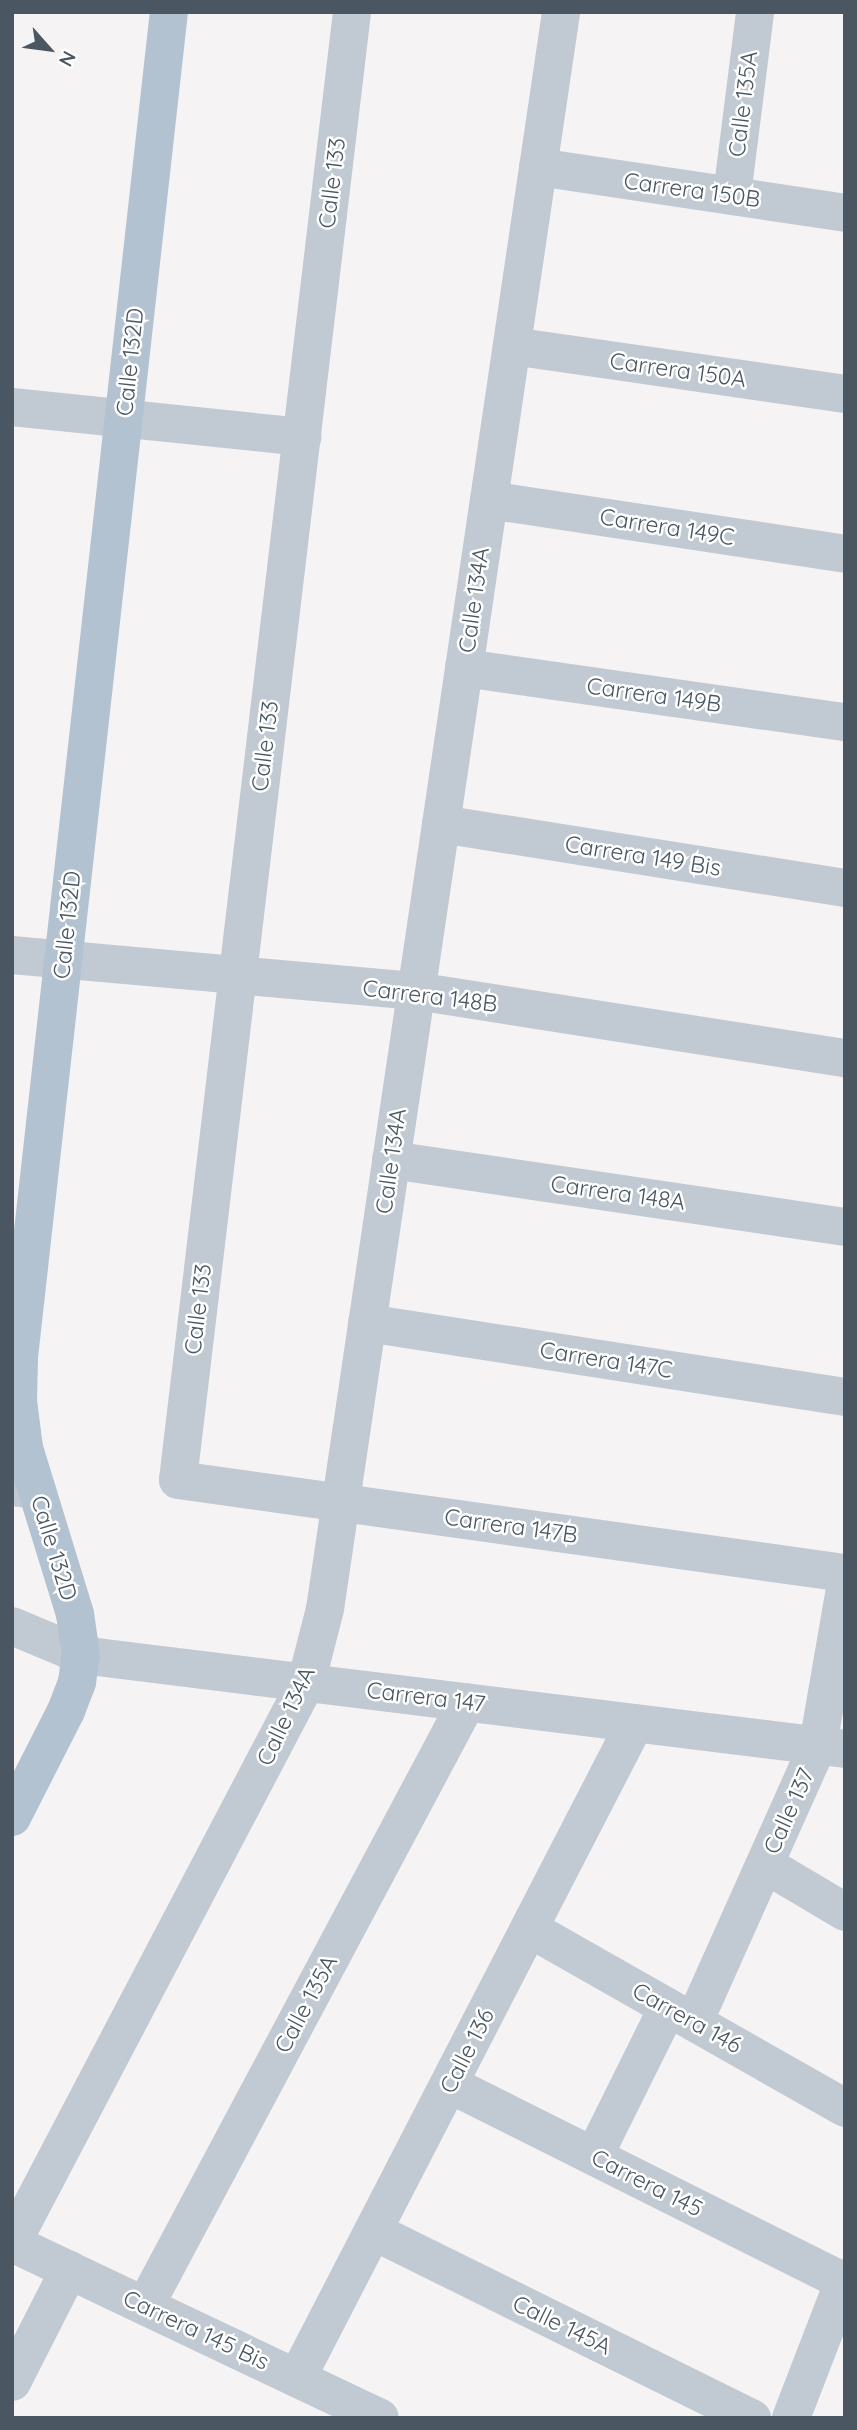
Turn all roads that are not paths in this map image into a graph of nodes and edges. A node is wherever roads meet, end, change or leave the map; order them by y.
1 (169, 12) edge
2 (352, 12) edge
3 (561, 12) edge
4 (755, 12) edge
5 (538, 167) junction
6 (732, 195) junction
7 (845, 213) edge
8 (512, 346) junction
9 (845, 394) edge
10 (12, 407) edge
11 (123, 421) junction
12 (302, 437) junction
13 (489, 500) junction
14 (845, 554) edge
15 (464, 668) junction
16 (845, 722) edge
17 (441, 824) junction
18 (845, 888) edge
19 (12, 955) edge
20 (63, 959) junction
21 (237, 975) junction
22 (416, 991) junction
23 (845, 1058) edge
24 (391, 1160) junction
25 (845, 1227) edge
26 (367, 1323) junction
27 (845, 1397) edge
28 (178, 1480) joint
29 (24, 1489) edge
30 (340, 1503) junction
31 (845, 1573) edge
32 (845, 1589) edge
33 (12, 1626) edge
34 (81, 1655) junction
35 (306, 1683) junction
36 (467, 1702) junction
37 (635, 1723) junction
38 (832, 1747) edge
39 (13, 1815) edge
40 (766, 1865) junction
41 (845, 1912) edge
42 (530, 1929) junction
43 (681, 2014) junction
44 (449, 2084) junction
45 (845, 2108) edge
46 (594, 2156) junction
47 (373, 2231) junction
48 (12, 2243) edge
49 (69, 2270) junction
50 (844, 2281) edge
51 (145, 2306) junction
52 (297, 2378) junction
53 (12, 2382) edge
54 (333, 2408) edge
55 (380, 2418) edge
56 (752, 2418) edge
57 (791, 2418) edge

1 - 11 main road, Calle 132D
2 - 12 street, Calle 133
3 - 5 street, Calle 134A
4 - 6 street, Calle 135A
5 - 6 street, Carrera 150B
5 - 8 street, Calle 134A
6 - 7 street, Carrera 150B
8 - 9 street, Carrera 150A
8 - 13 street, Calle 134A
10 - 11 street
11 - 12 street
11 - 20 main road, Calle 132D
12 - 21 street, Calle 133
13 - 14 street, Carrera 149C
13 - 15 street, Calle 134A
15 - 16 street, Carrera 149B
15 - 17 street, Calle 134A
17 - 18 street, Carrera 149 Bis
17 - 22 street, Calle 134A
19 - 20 street, Carrera 148B
20 - 21 street, Carrera 148B
20 - 29 main road, Calle 132D
21 - 22 street, Carrera 148B
21 - 28 street, Calle 133
22 - 23 street, Carrera 148B
22 - 24 street, Calle 134A
24 - 25 street, Carrera 148A
24 - 26 street, Calle 134A
26 - 27 street, Carrera 147C
26 - 30 street, Calle 134A
28 - 30 street, Carrera 147B
29 - 34 main road, Calle 132D
30 - 31 street, Carrera 147B
30 - 35 street, Calle 134A
32 - 38 street, Calle 137
33 - 34 street, Carrera 147
34 - 35 street, Carrera 147
34 - 39 main road, Calle 132D
35 - 36 street, Carrera 147
35 - 48 street, Calle 134A
36 - 37 street, Carrera 147
36 - 51 street, Calle 135A
37 - 38 street, Carrera 147
37 - 42 street, Calle 136
38 - 40 street, Calle 137
40 - 41 street
40 - 43 street, Calle 137
42 - 43 street, Carrera 146
42 - 44 street, Calle 136
43 - 45 street, Carrera 146
43 - 46 street, Calle 137
44 - 46 street, Carrera 145
44 - 47 street, Calle 136
46 - 50 street, Carrera 145
47 - 52 street, Calle 136
47 - 56 street, Calle 145A
48 - 49 street, Carrera 145 Bis
49 - 51 street, Carrera 145 Bis
49 - 53 street
50 - 57 street
51 - 52 street, Carrera 145 Bis
52 - 54 street, Carrera 145 Bis
54 - 55 street, Carrera 145 Bis

